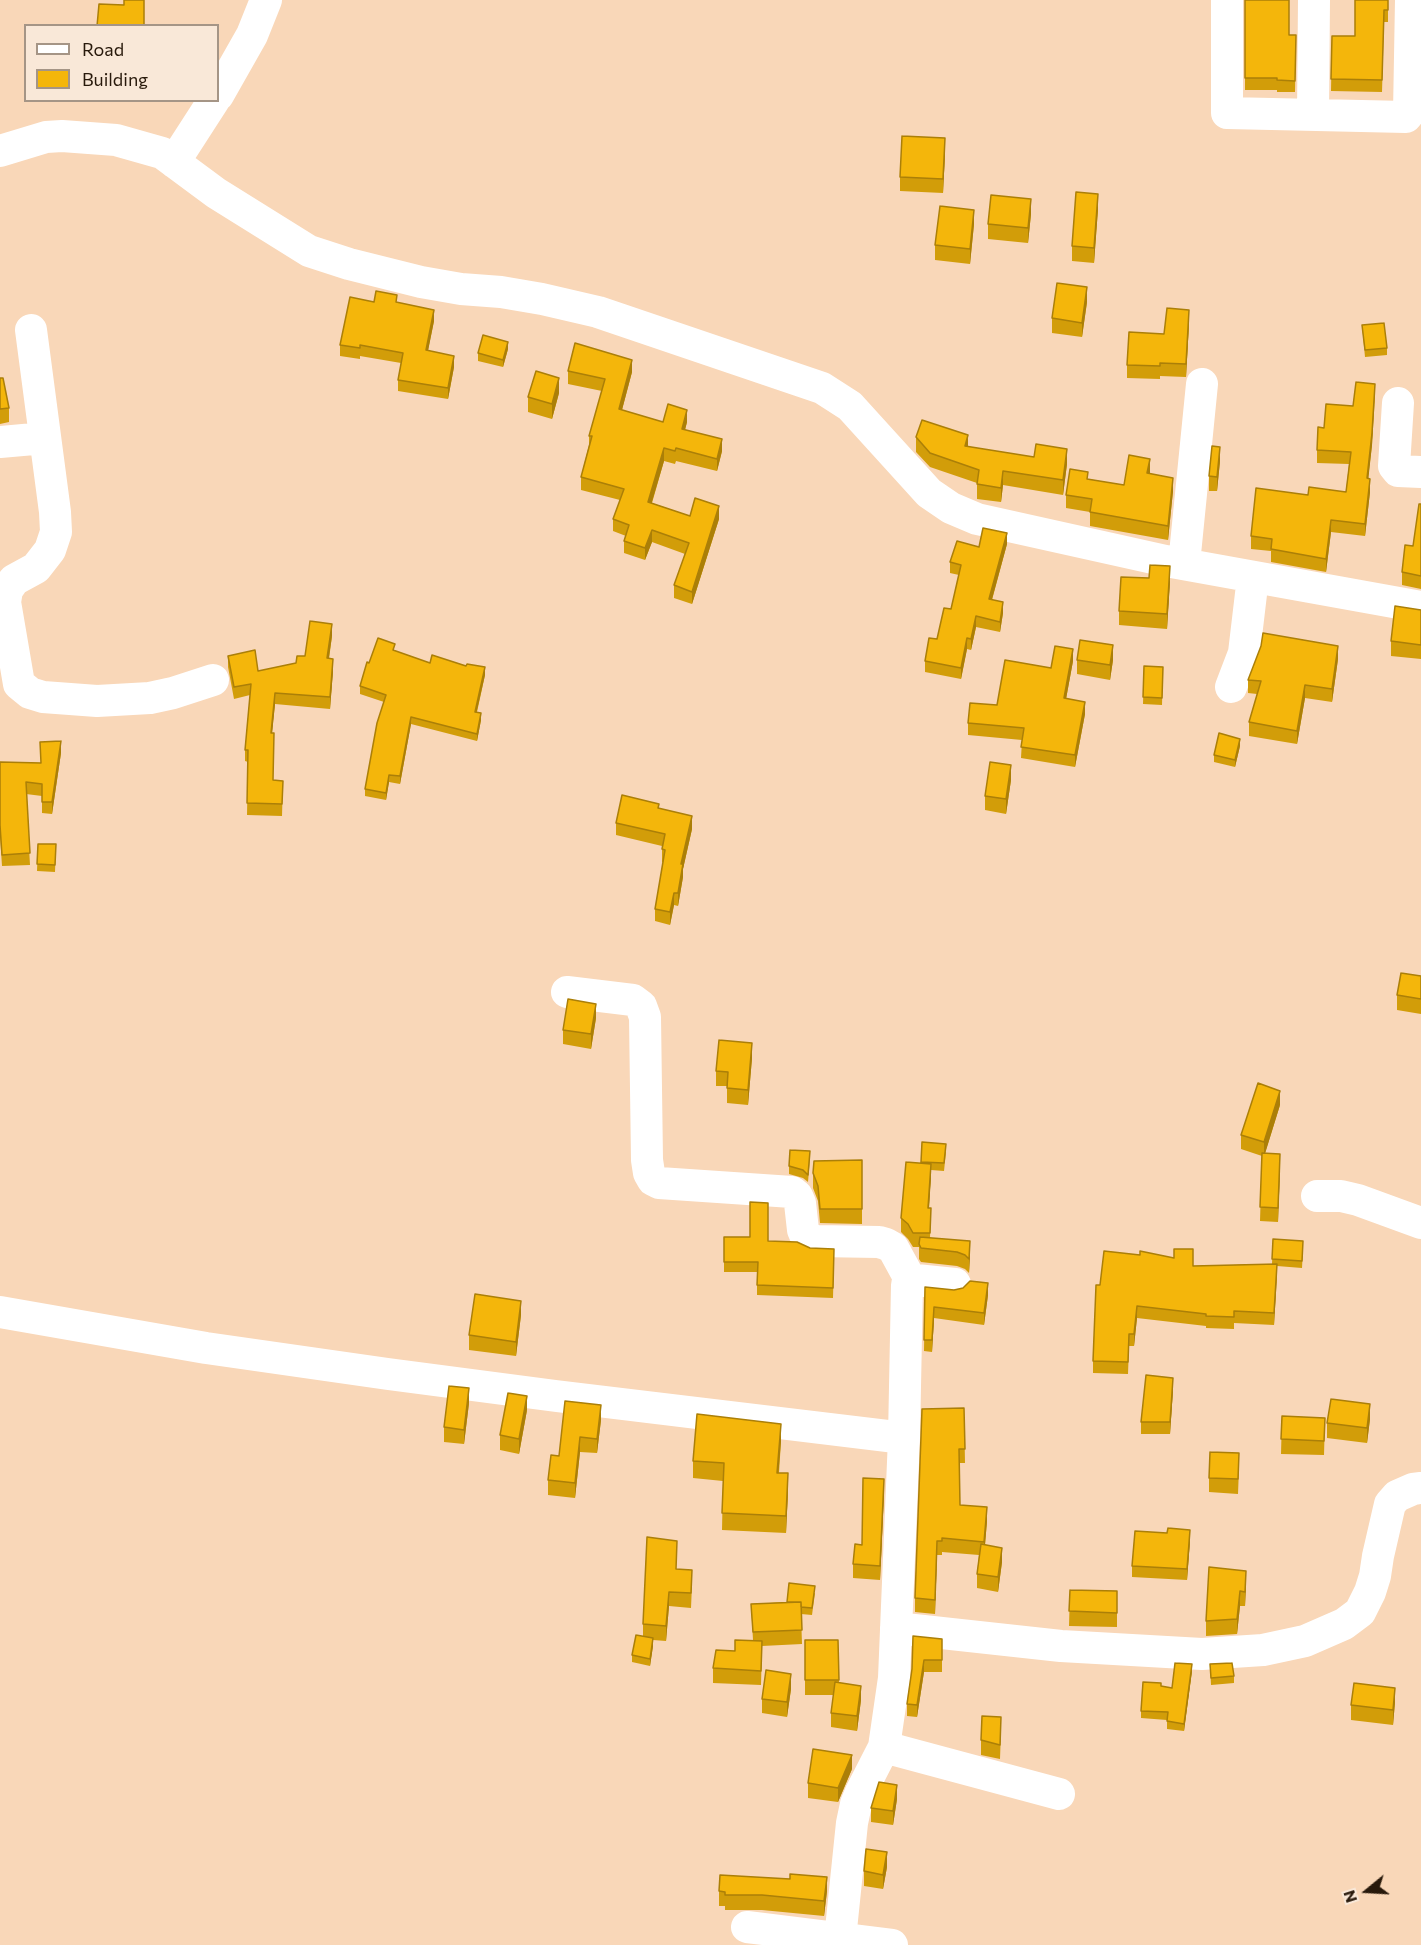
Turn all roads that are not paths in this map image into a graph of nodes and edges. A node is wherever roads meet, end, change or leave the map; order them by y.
1 (1227, 0) edge
2 (1314, 0) edge
3 (1411, 0) edge
4 (256, 1) edge
5 (219, 93) edge
6 (213, 102) edge
7 (1313, 115) junction
8 (0, 151) edge
9 (174, 162) junction
10 (31, 330) dead end
11 (1202, 384) dead end
12 (1398, 403) dead end
13 (45, 438) junction
14 (0, 442) edge
15 (1421, 472) edge
16 (1184, 564) junction
17 (1253, 577) junction
18 (1421, 607) edge
19 (213, 680) dead end
20 (10, 687) edge
21 (1231, 687) dead end
22 (567, 992) dead end
23 (1317, 1196) dead end
24 (1421, 1223) edge
25 (911, 1281) junction
26 (955, 1284) dead end
27 (0, 1312) edge
28 (904, 1438) junction
29 (1421, 1488) edge
30 (896, 1628) junction
31 (884, 1747) junction
32 (1059, 1794) dead end
33 (747, 1928) dead end
34 (840, 1940) junction
35 (892, 1945) edge

1 - 7 street
2 - 7 street
3 - 7 street
4 - 5 street
6 - 9 street
8 - 9 street
9 - 16 street
10 - 13 street
11 - 16 street
12 - 15 street
13 - 14 street
13 - 20 street
16 - 17 street
17 - 18 street
17 - 21 street
19 - 20 street
22 - 25 street
23 - 24 street
25 - 26 street
25 - 28 street
27 - 28 street
28 - 30 street
29 - 30 street
30 - 31 street
31 - 32 street
31 - 34 street
33 - 34 street
34 - 35 street

